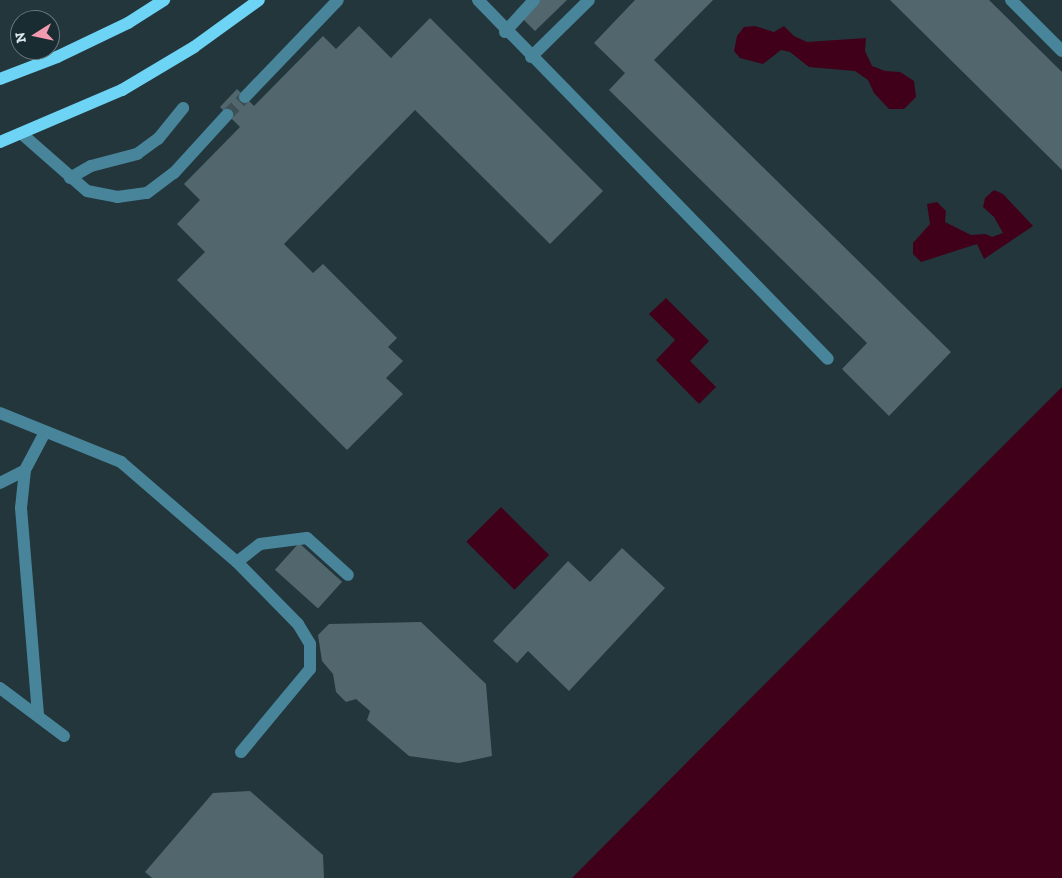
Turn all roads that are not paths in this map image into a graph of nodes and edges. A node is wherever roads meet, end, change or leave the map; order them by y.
1 (164, 0) edge
2 (260, 0) edge
3 (338, 0) edge
4 (478, 0) edge
5 (534, 0) edge
6 (589, 0) edge
7 (1011, 0) edge
8 (505, 32) junction
9 (1062, 51) edge
10 (531, 57) junction
11 (0, 78) edge
12 (245, 96) tunnel mouth
13 (184, 108) dead end
14 (227, 114) tunnel mouth
15 (22, 134) junction
16 (0, 142) edge
17 (70, 178) junction
18 (828, 359) dead end
19 (0, 413) edge
20 (45, 432) junction
21 (25, 470) junction
22 (0, 483) edge
23 (237, 562) junction
24 (348, 576) dead end
25 (0, 688) edge
26 (38, 714) junction
27 (64, 736) dead end
28 (241, 752) dead end

1 - 11 main road
2 - 15 main road
3 - 12 street
4 - 8 street
5 - 8 street
6 - 10 street
7 - 9 street
8 - 10 street
10 - 18 street
13 - 17 street
14 - 17 street
15 - 16 main road
15 - 17 street
19 - 20 street
20 - 21 street
20 - 23 street
21 - 22 street
21 - 26 street
23 - 24 street
23 - 28 street
25 - 26 street
26 - 27 street

